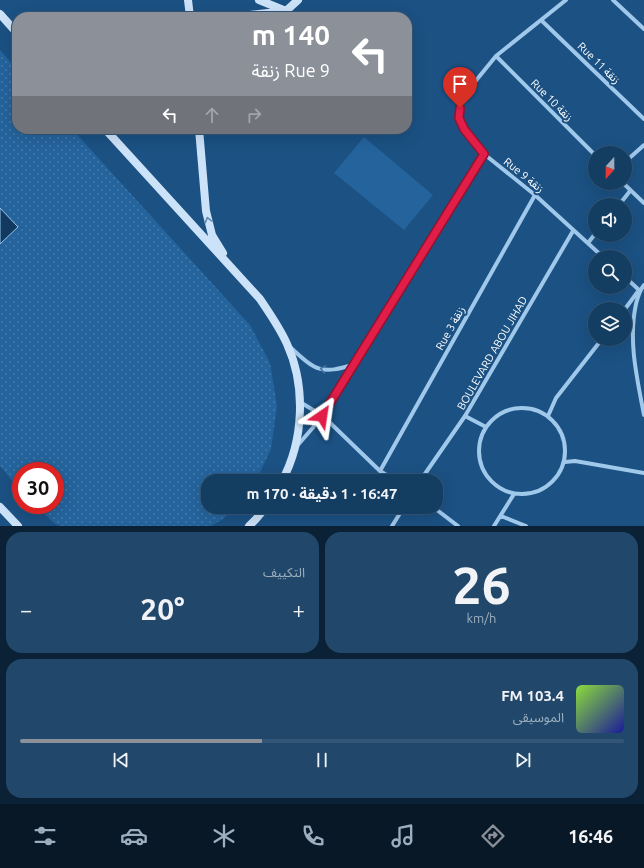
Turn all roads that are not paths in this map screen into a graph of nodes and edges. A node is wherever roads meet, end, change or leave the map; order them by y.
1 (188, 0) edge
2 (259, 0) edge
3 (298, 0) edge
4 (566, 0) edge
5 (613, 0) edge
6 (286, 11) junction
7 (189, 12) edge
8 (277, 12) edge
9 (0, 14) edge
10 (541, 20) junction
11 (12, 27) edge
12 (644, 29) edge
13 (496, 56) junction
14 (644, 119) edge
15 (110, 134) edge
16 (199, 134) edge
17 (644, 145) edge
18 (588, 148) edge
19 (484, 154) junction
20 (632, 156) edge
21 (630, 191) joint
22 (535, 195) junction
23 (624, 198) edge
24 (644, 203) edge
25 (573, 231) junction
26 (588, 242) joint
27 (597, 250) edge
28 (232, 268) junction
29 (632, 284) edge
30 (644, 285) edge
31 (639, 290) junction
32 (630, 302) edge
33 (288, 345) junction
34 (597, 346) edge
35 (354, 364) junction
36 (300, 402) junction
37 (644, 415) edge
38 (322, 416) junction
39 (465, 416) junction
40 (548, 416) junction
41 (486, 427) junction
42 (294, 450) junction
43 (565, 462) junction
44 (380, 471) junction
45 (644, 473) edge
46 (285, 474) edge
47 (385, 474) edge
48 (425, 474) edge
49 (514, 494) junction
50 (0, 507) edge
51 (260, 514) edge
52 (400, 514) edge
53 (442, 514) edge
54 (501, 516) junction
55 (18, 526) edge
56 (249, 526) edge
57 (392, 526) edge
58 (458, 526) edge
59 (494, 526) edge
60 (526, 526) edge

1 - 7 street
2 - 6 street
3 - 6 street
4 - 10 street
5 - 12 street
6 - 8 street
9 - 11 street
10 - 13 street
10 - 14 street, Rue 11 زنقة
13 - 18 street, Rue 10 زنقة
13 - 19 street, Rue 9 زنقة
15 - 28 street
28 -> 16 street
17 - 20 street
19 - 22 street, Rue 9 زنقة
19 - 35 street
21 - 23 street
21 - 24 street
22 - 25 street, Rue 9 زنقة
22 - 44 street, Rue 3 زنقة
25 - 26 street, Rue 9 زنقة
25 - 39 street, BOULEVARD ABOU JIHAD
26 - 27 street, Rue 9 زنقة
28 - 33 street
29 - 31 street
30 - 31 street
31 - 32 street
31 - 37 street
35 -> 33 street
33 - 36 street
34 - 40 street
35 - 38 street
36 - 38 street
36 - 42 street
38 - 42 street
38 - 44 street
39 - 41 street
39 - 48 street, BOULEVARD ABOU JIHAD
40 - 41 street
40 - 43 street
41 - 49 street
42 - 46 street
43 - 45 street
43 - 49 street
44 - 47 street
49 - 54 street
50 - 55 street
51 - 56 street
52 - 57 street
53 - 58 street
54 - 59 street
54 - 60 street

